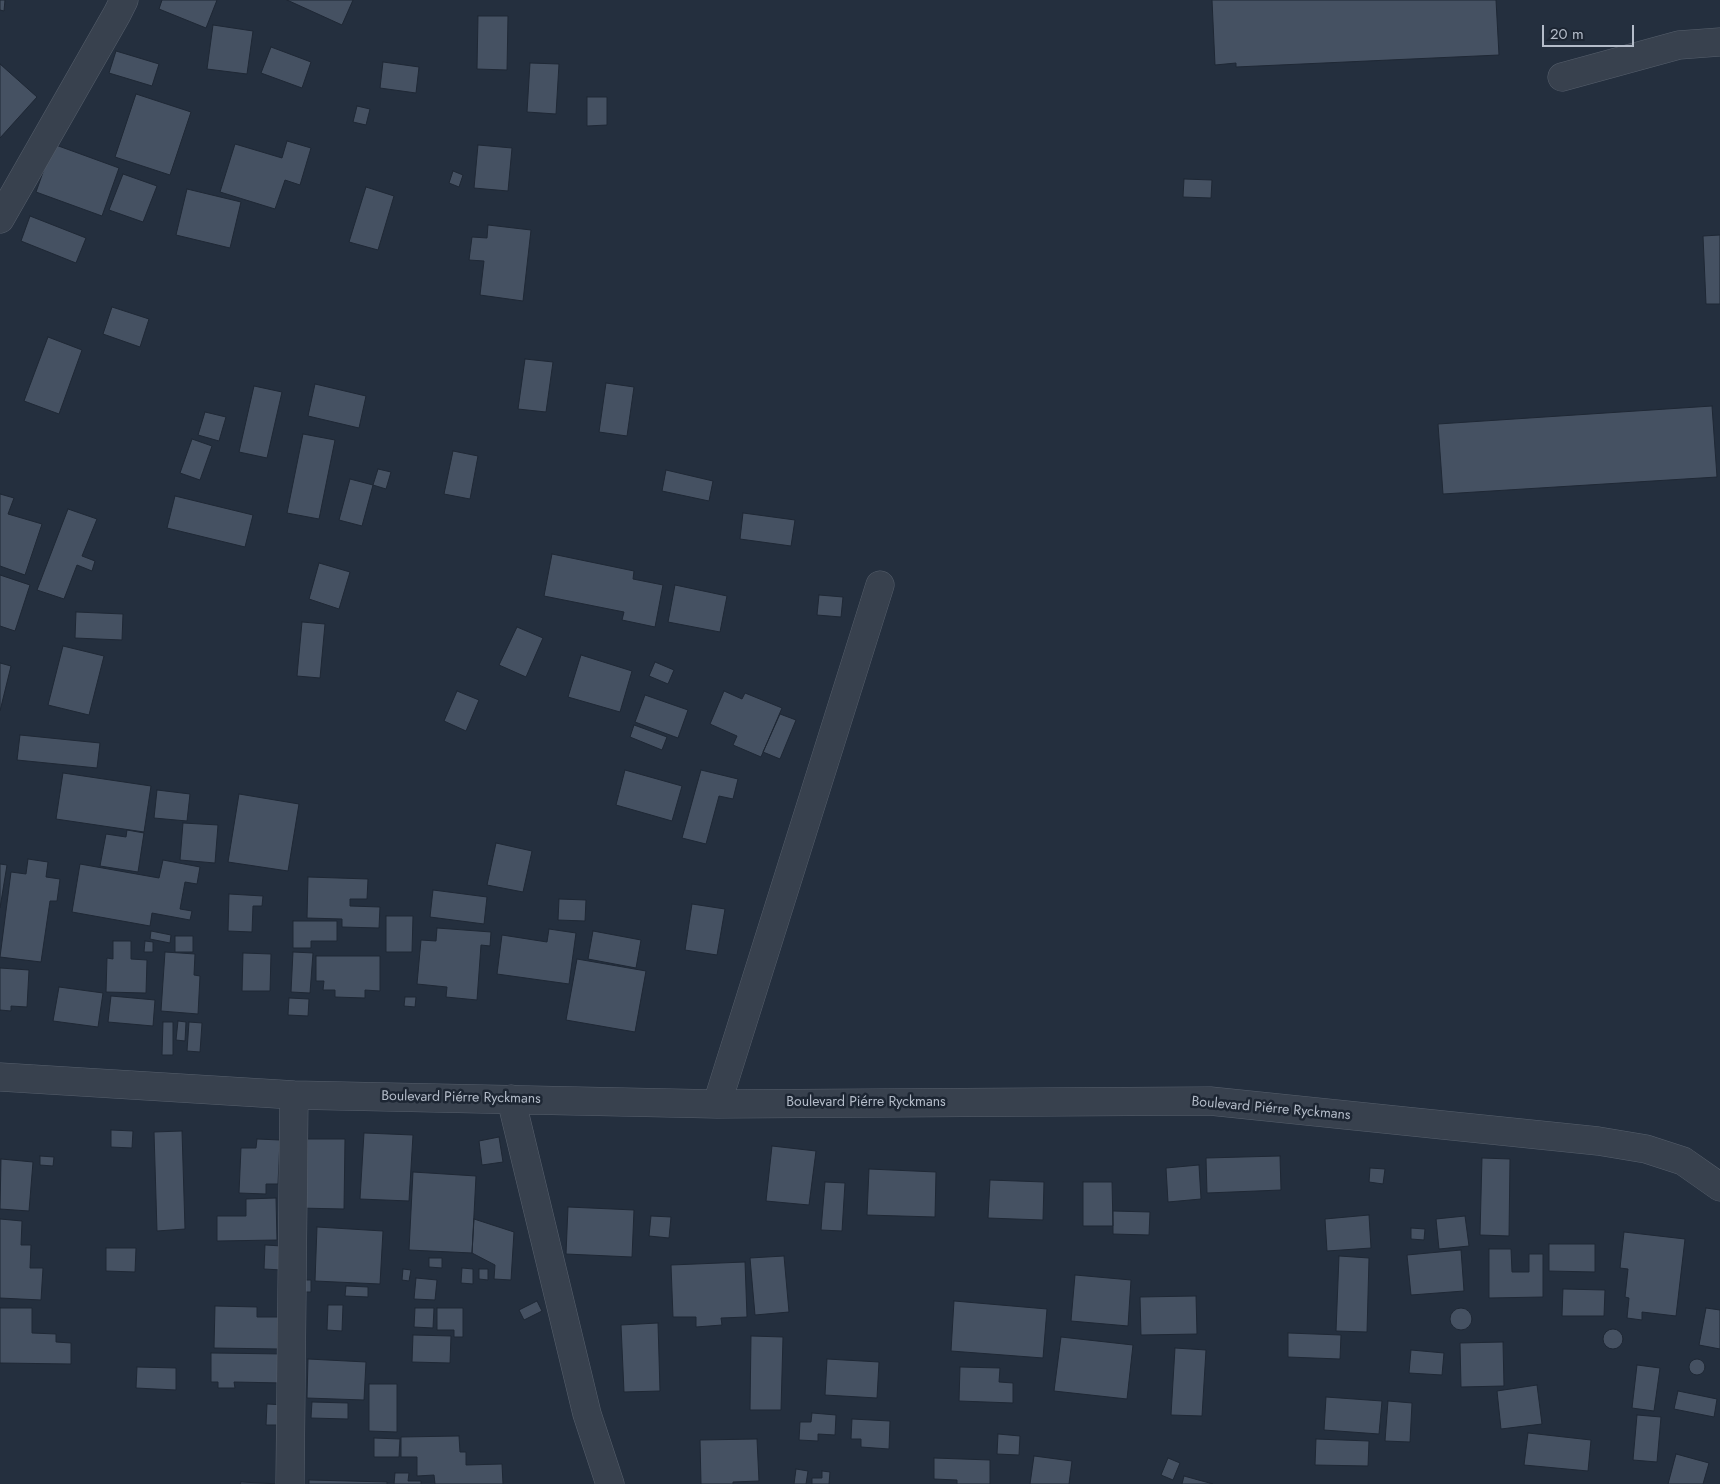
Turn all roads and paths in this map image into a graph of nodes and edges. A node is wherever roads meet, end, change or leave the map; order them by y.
1 (124, 0) edge
2 (1720, 42) edge
3 (1562, 77) dead end
4 (0, 219) edge
5 (880, 585) dead end
6 (0, 1077) edge
7 (294, 1095) junction
8 (511, 1099) junction
9 (717, 1104) junction
10 (1720, 1187) edge
11 (290, 1484) edge
12 (610, 1484) edge

1 - 4 street
2 - 3 street
5 - 9 street
6 - 7 street, Boulevard Piérre Ryckmans
7 - 8 street, Boulevard Piérre Ryckmans
7 - 11 street
8 - 9 street, Boulevard Piérre Ryckmans
8 - 12 street
9 - 10 street, Boulevard Piérre Ryckmans

